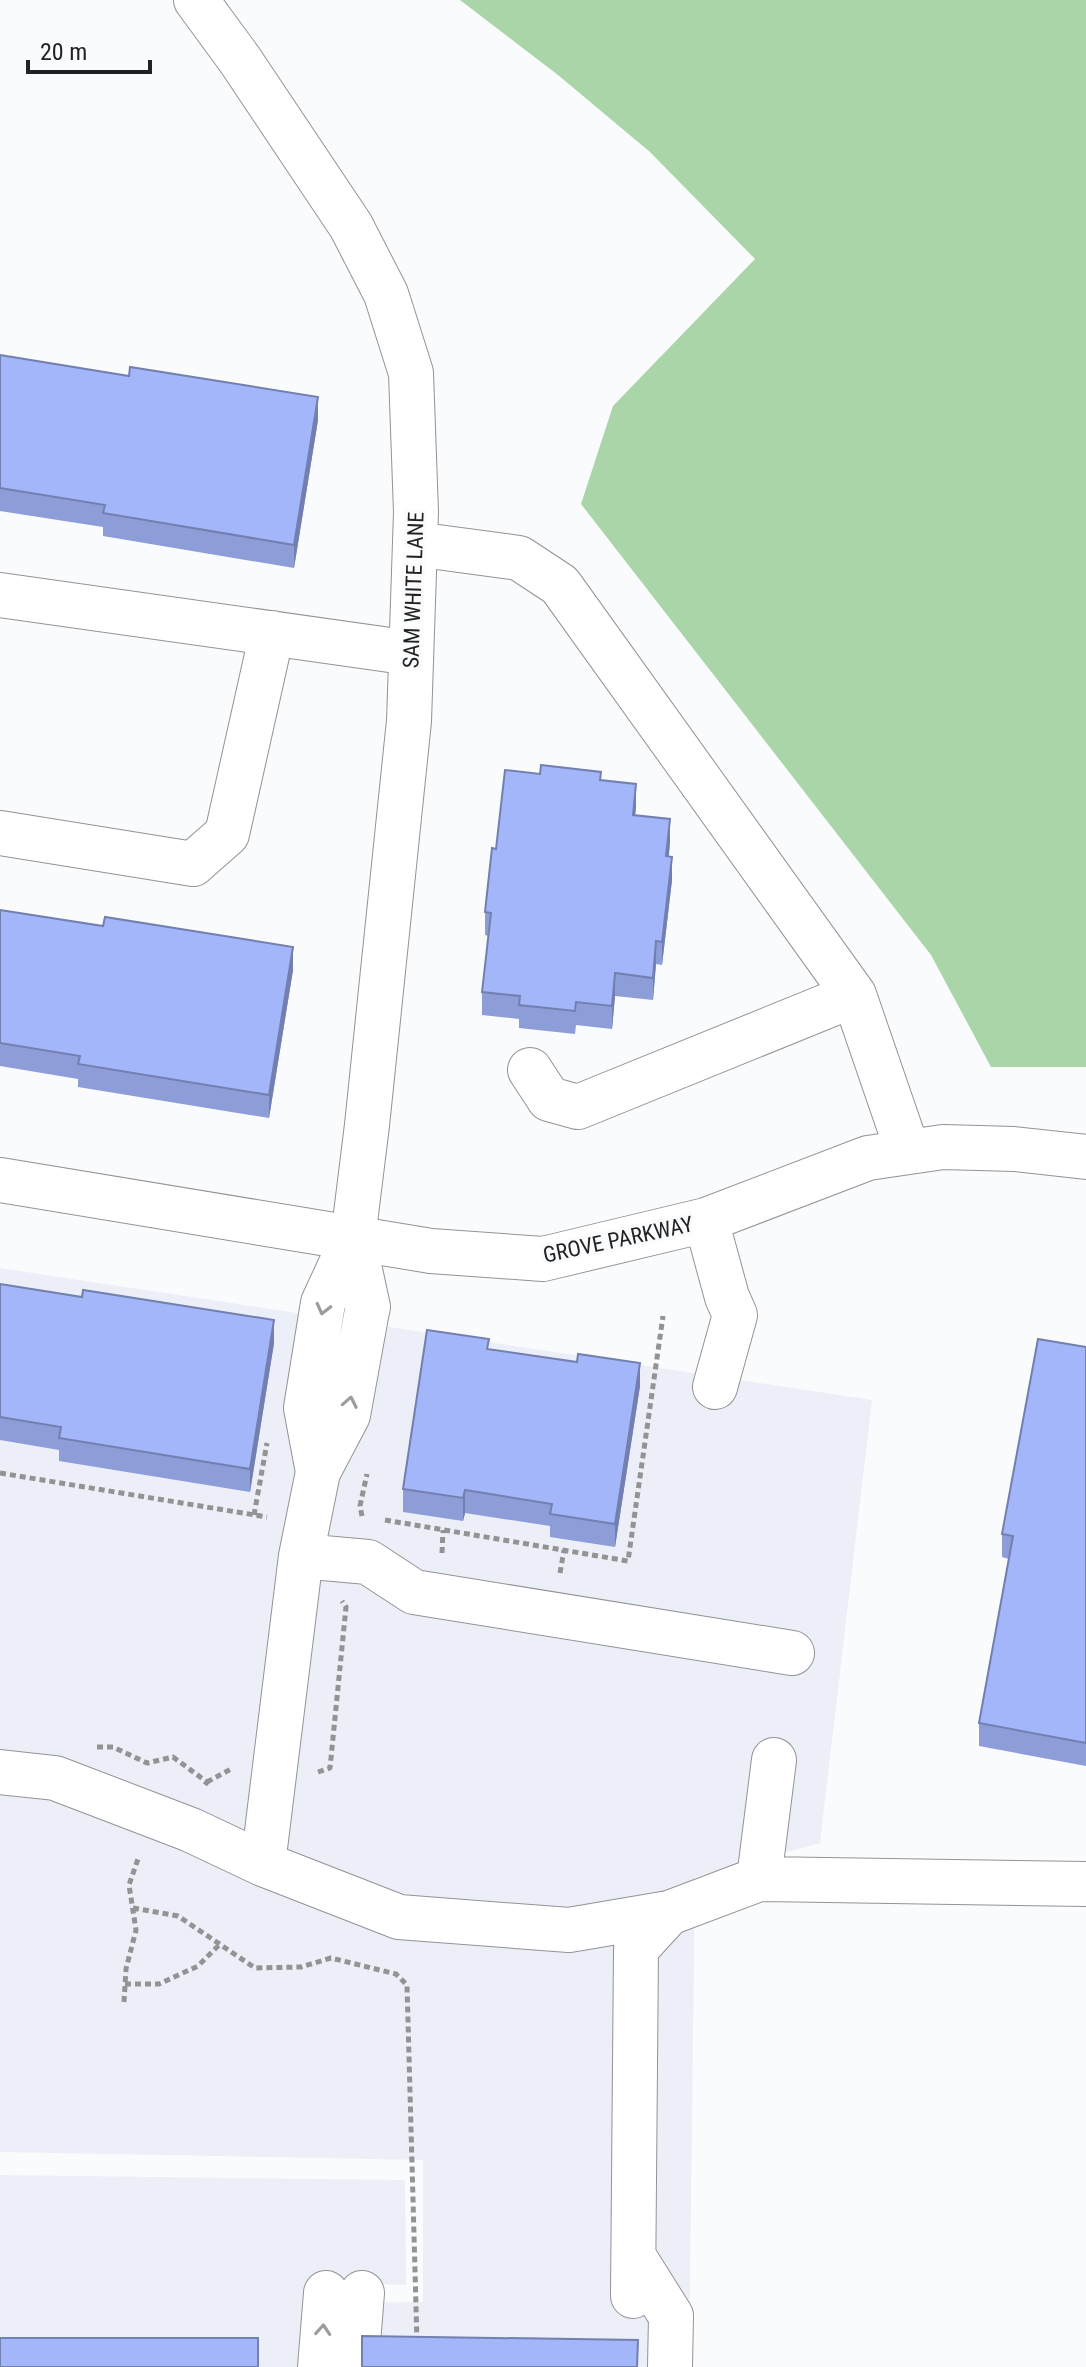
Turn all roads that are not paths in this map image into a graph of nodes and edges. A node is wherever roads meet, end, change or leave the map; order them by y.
1 (196, 0) edge
2 (415, 544) junction
3 (0, 595) edge
4 (272, 633) junction
5 (411, 653) junction
6 (0, 833) edge
7 (854, 995) junction
8 (530, 1070) dead end
9 (908, 1152) junction
10 (1086, 1157) edge
11 (0, 1180) edge
12 (706, 1220) junction
13 (353, 1238) junction
14 (715, 1387) dead end
15 (301, 1556) junction
16 (792, 1653) dead end
17 (774, 1760) dead end
18 (0, 1772) edge
19 (263, 1864) junction
20 (759, 1879) junction
21 (1086, 1884) edge
22 (669, 1913) junction
23 (320, 2367) edge
24 (356, 2367) edge
25 (670, 2367) edge

1 - 2 street, SAM WHITE LANE
2 - 5 street, SAM WHITE LANE
2 - 7 street
3 - 4 street
4 - 5 street
4 - 6 street
5 - 13 street, SAM WHITE LANE
7 - 8 street
7 - 9 street
9 - 10 street, GROVE PARKWAY
9 - 12 street, GROVE PARKWAY
11 - 13 street, GROVE PARKWAY
12 - 13 street, GROVE PARKWAY
12 - 14 street
13 - 15 street, SAM WHITE LANE
15 - 16 street
15 - 19 street, SAM WHITE LANE
17 - 20 street
18 - 19 street
19 - 22 street
20 - 21 street
20 - 22 street
22 - 25 street
23 -> 24 street

